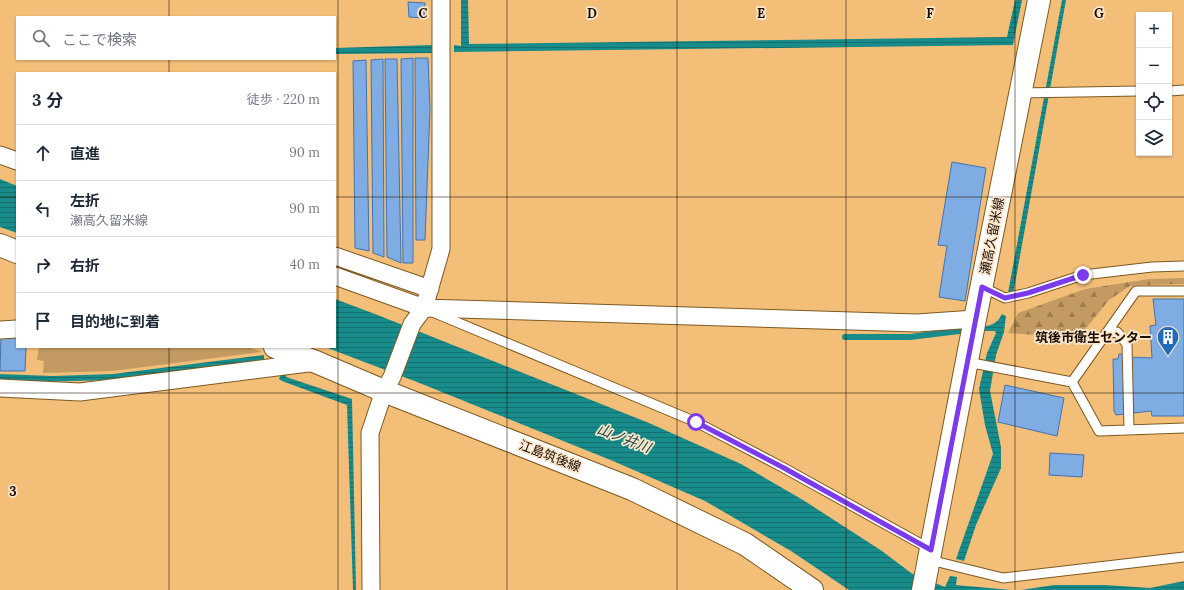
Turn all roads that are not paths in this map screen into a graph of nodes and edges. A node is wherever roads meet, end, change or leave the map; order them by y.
1 (440, 0) edge
2 (1039, 0) edge
3 (1184, 90) edge
4 (1136, 91) edge
5 (1172, 91) edge
6 (1028, 93) junction
7 (0, 155) edge
8 (16, 161) edge
9 (0, 245) edge
10 (16, 252) edge
11 (336, 256) edge
12 (1184, 266) edge
13 (336, 276) edge
14 (982, 287) junction
15 (430, 289) junction
16 (1184, 291) edge
17 (424, 308) junction
18 (975, 319) junction
19 (16, 329) edge
20 (0, 330) edge
21 (1106, 333) junction
22 (278, 348) edge
23 (316, 362) junction
24 (967, 362) junction
25 (1072, 382) junction
26 (388, 384) junction
27 (0, 388) edge
28 (1184, 428) edge
29 (1129, 430) junction
30 (1184, 557) edge
31 (933, 558) junction
32 (371, 590) edge
33 (812, 590) edge
34 (924, 590) edge

1 - 15 street
2 - 6 main road, 瀬高久留米線
3 - 5 lane
4 - 6 lane
6 - 14 main road, 瀬高久留米線
7 - 8 street
9 - 10 main road
11 - 15 street
12 - 14 lane
13 - 17 street
14 - 18 main road, 瀬高久留米線
15 - 17 street
16 - 21 lane
17 - 18 street
17 - 26 street
17 - 31 lane
18 - 24 main road, 瀬高久留米線
19 - 20 street
21 - 25 lane
21 - 29 lane
22 - 23 main road, 江島筑後線
23 - 26 main road, 江島筑後線
23 - 27 street
24 - 25 lane
24 - 31 main road, 瀬高久留米線
25 - 29 lane
26 - 32 street
26 - 33 main road, 江島筑後線
28 - 29 lane
30 - 31 lane
31 - 34 main road, 瀬高久留米線

